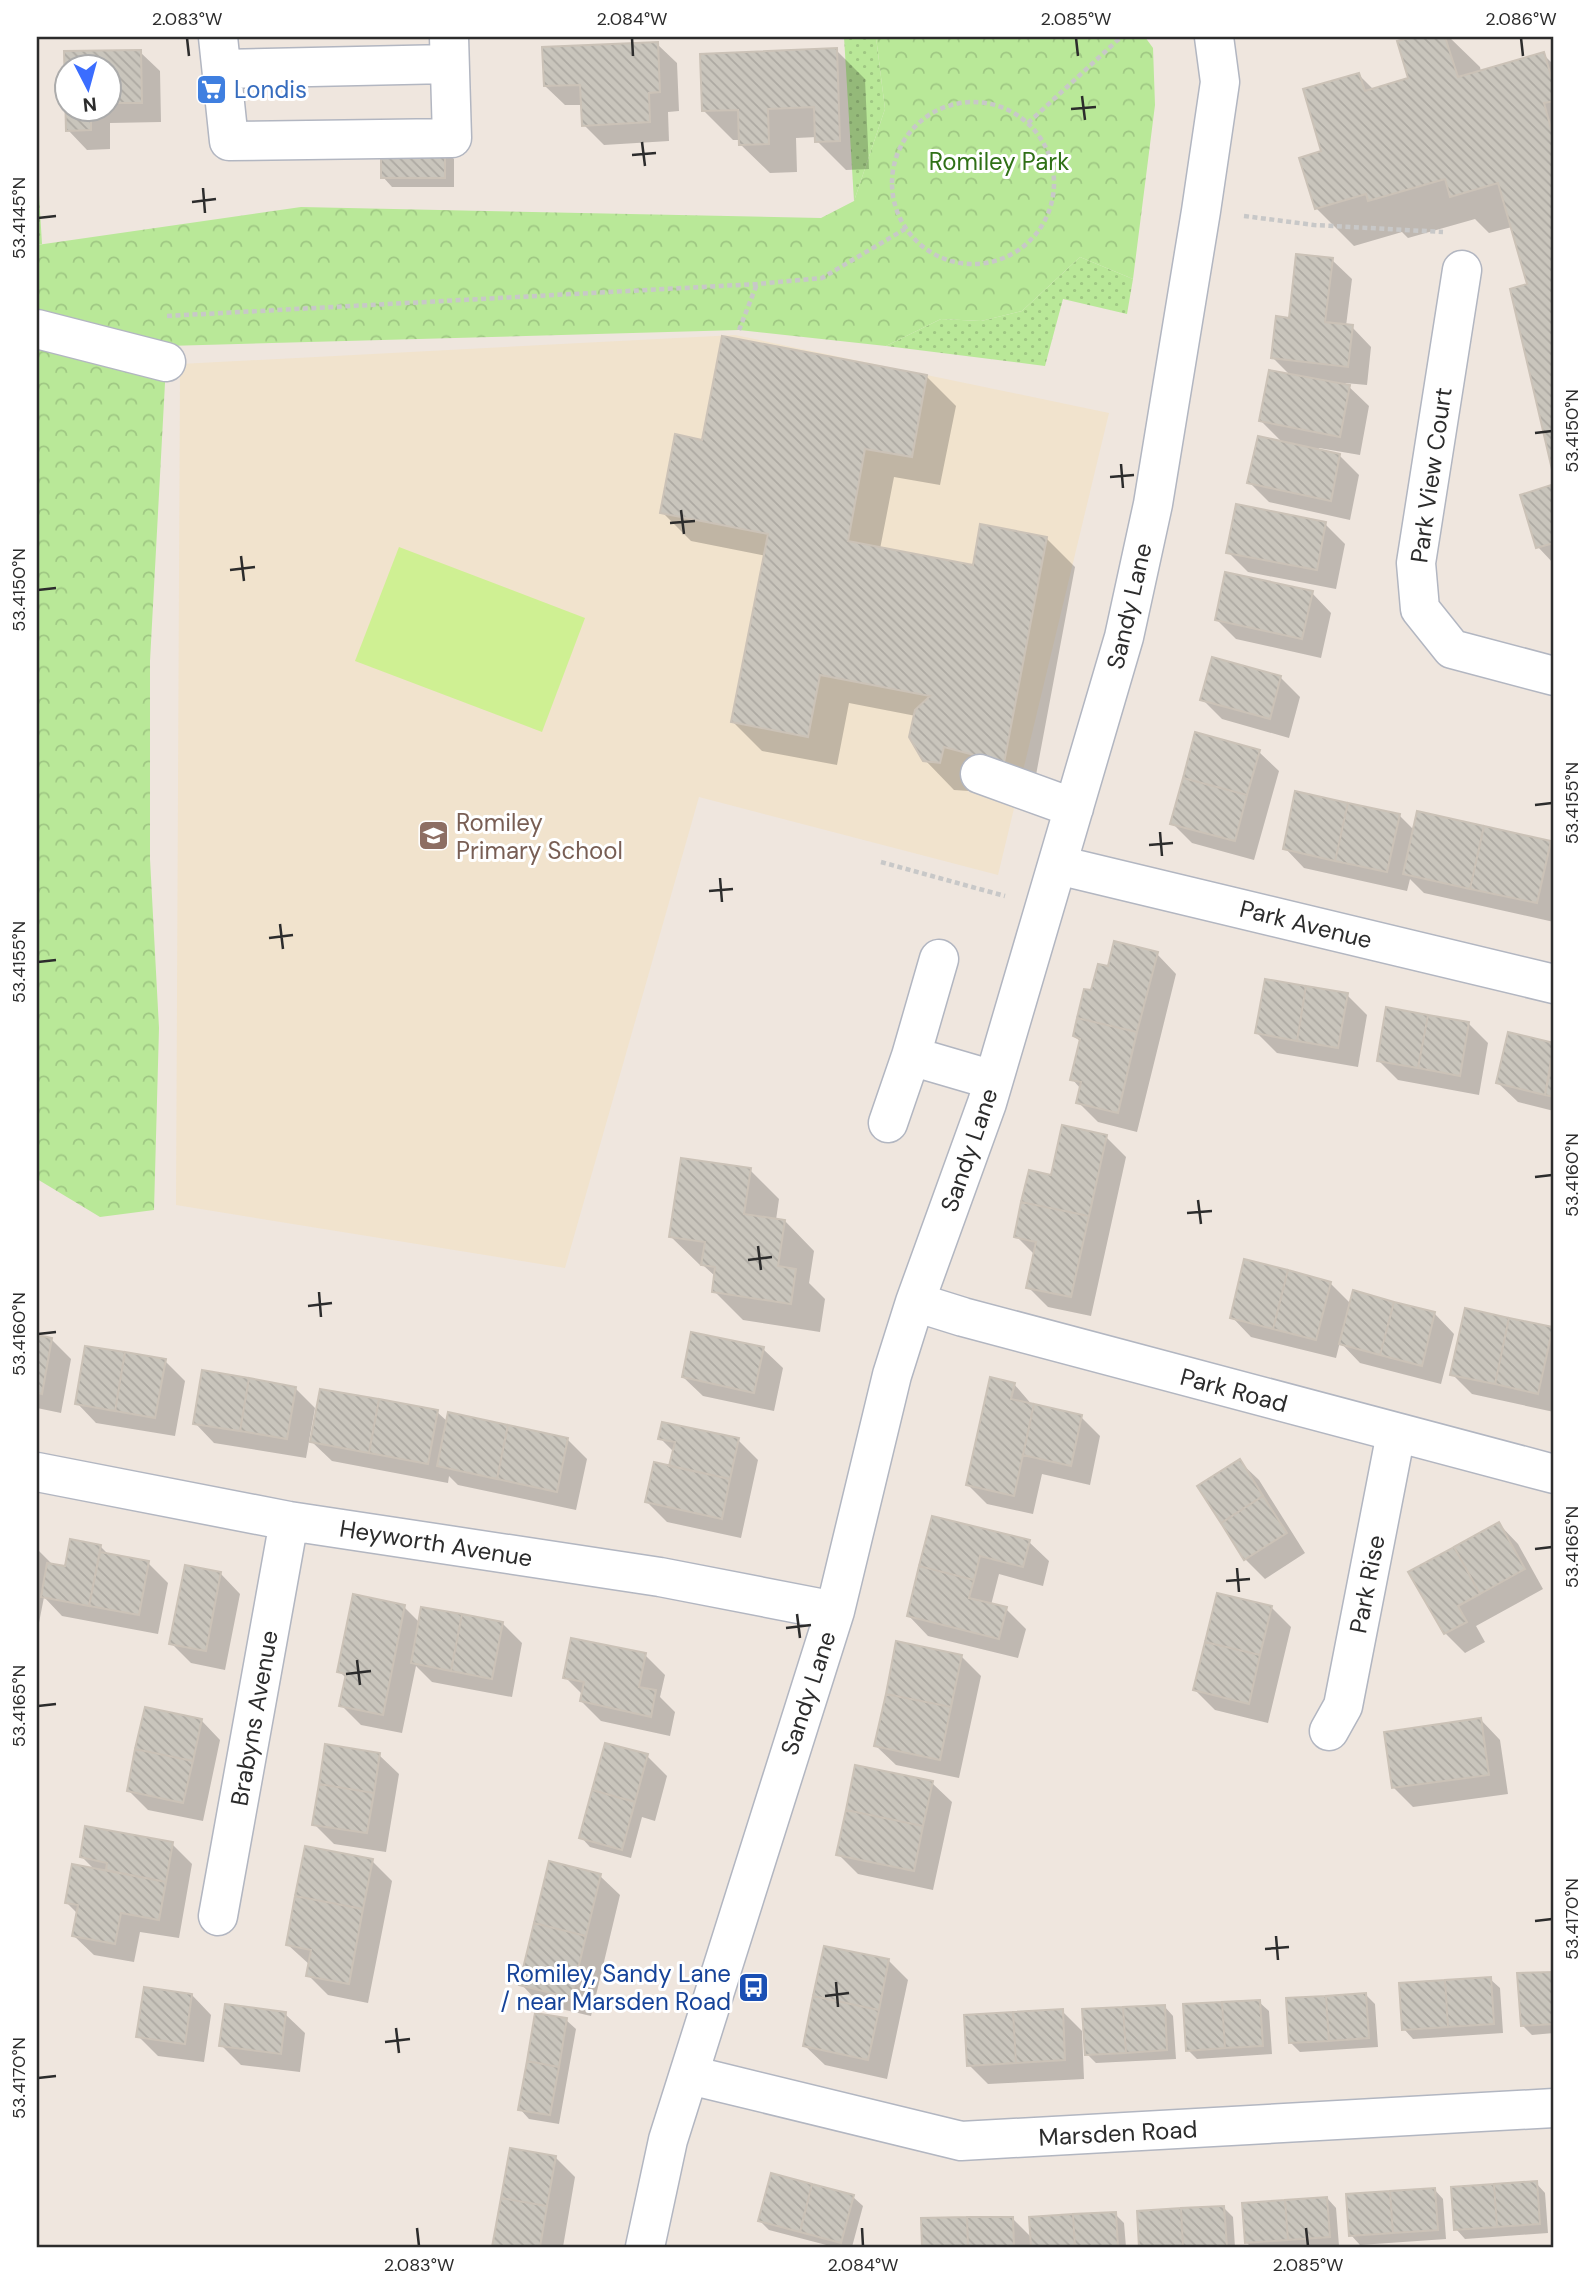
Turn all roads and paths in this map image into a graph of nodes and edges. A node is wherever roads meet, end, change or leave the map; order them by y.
1 (1121, 37) edge
2 (1214, 37) edge
3 (449, 51) edge
4 (220, 53) edge
5 (1028, 123) junction
6 (1201, 211) junction
7 (905, 229) junction
8 (1462, 271) joint
9 (757, 284) junction
10 (161, 316) dead end
11 (37, 329) edge
12 (739, 330) dead end
13 (166, 362) dead end
14 (1554, 676) edge
15 (980, 774) dead end
16 (1074, 808) junction
17 (881, 862) dead end
18 (1058, 864) junction
19 (1046, 907) junction
20 (939, 959) dead end
21 (1554, 984) edge
22 (911, 1056) junction
23 (993, 1080) junction
24 (888, 1124) dead end
25 (915, 1302) junction
26 (1396, 1433) junction
27 (37, 1472) edge
28 (1554, 1474) edge
29 (289, 1521) junction
30 (835, 1611) junction
31 (1329, 1731) dead end
32 (218, 1916) dead end
33 (690, 2075) junction
34 (1554, 2108) edge
35 (645, 2247) edge

1 - 5 path
2 - 6 street, Sandy Lane
3 - 4 street
3 - 4 street
5 - 7 path
5 - 7 path
6 - 8 path
6 - 16 street, Sandy Lane
7 - 9 path
8 - 14 street, Park View Court
9 - 10 path
9 - 12 path
11 - 13 street
15 - 16 street
16 - 18 street, Sandy Lane
17 - 19 path
18 - 19 street, Sandy Lane
18 - 21 street, Park Avenue
19 - 23 street, Sandy Lane
20 - 22 street
22 - 23 street
22 - 24 street
23 - 25 street, Sandy Lane
25 - 26 street, Park Road
25 - 30 street, Sandy Lane
26 - 28 street, Park Road
26 - 31 street, Park Rise
27 - 29 street, Heyworth Avenue
29 - 30 street, Heyworth Avenue
29 - 32 street, Brabyns Avenue
30 - 33 street, Sandy Lane
33 - 34 street, Marsden Road
33 - 35 street, Sandy Lane

